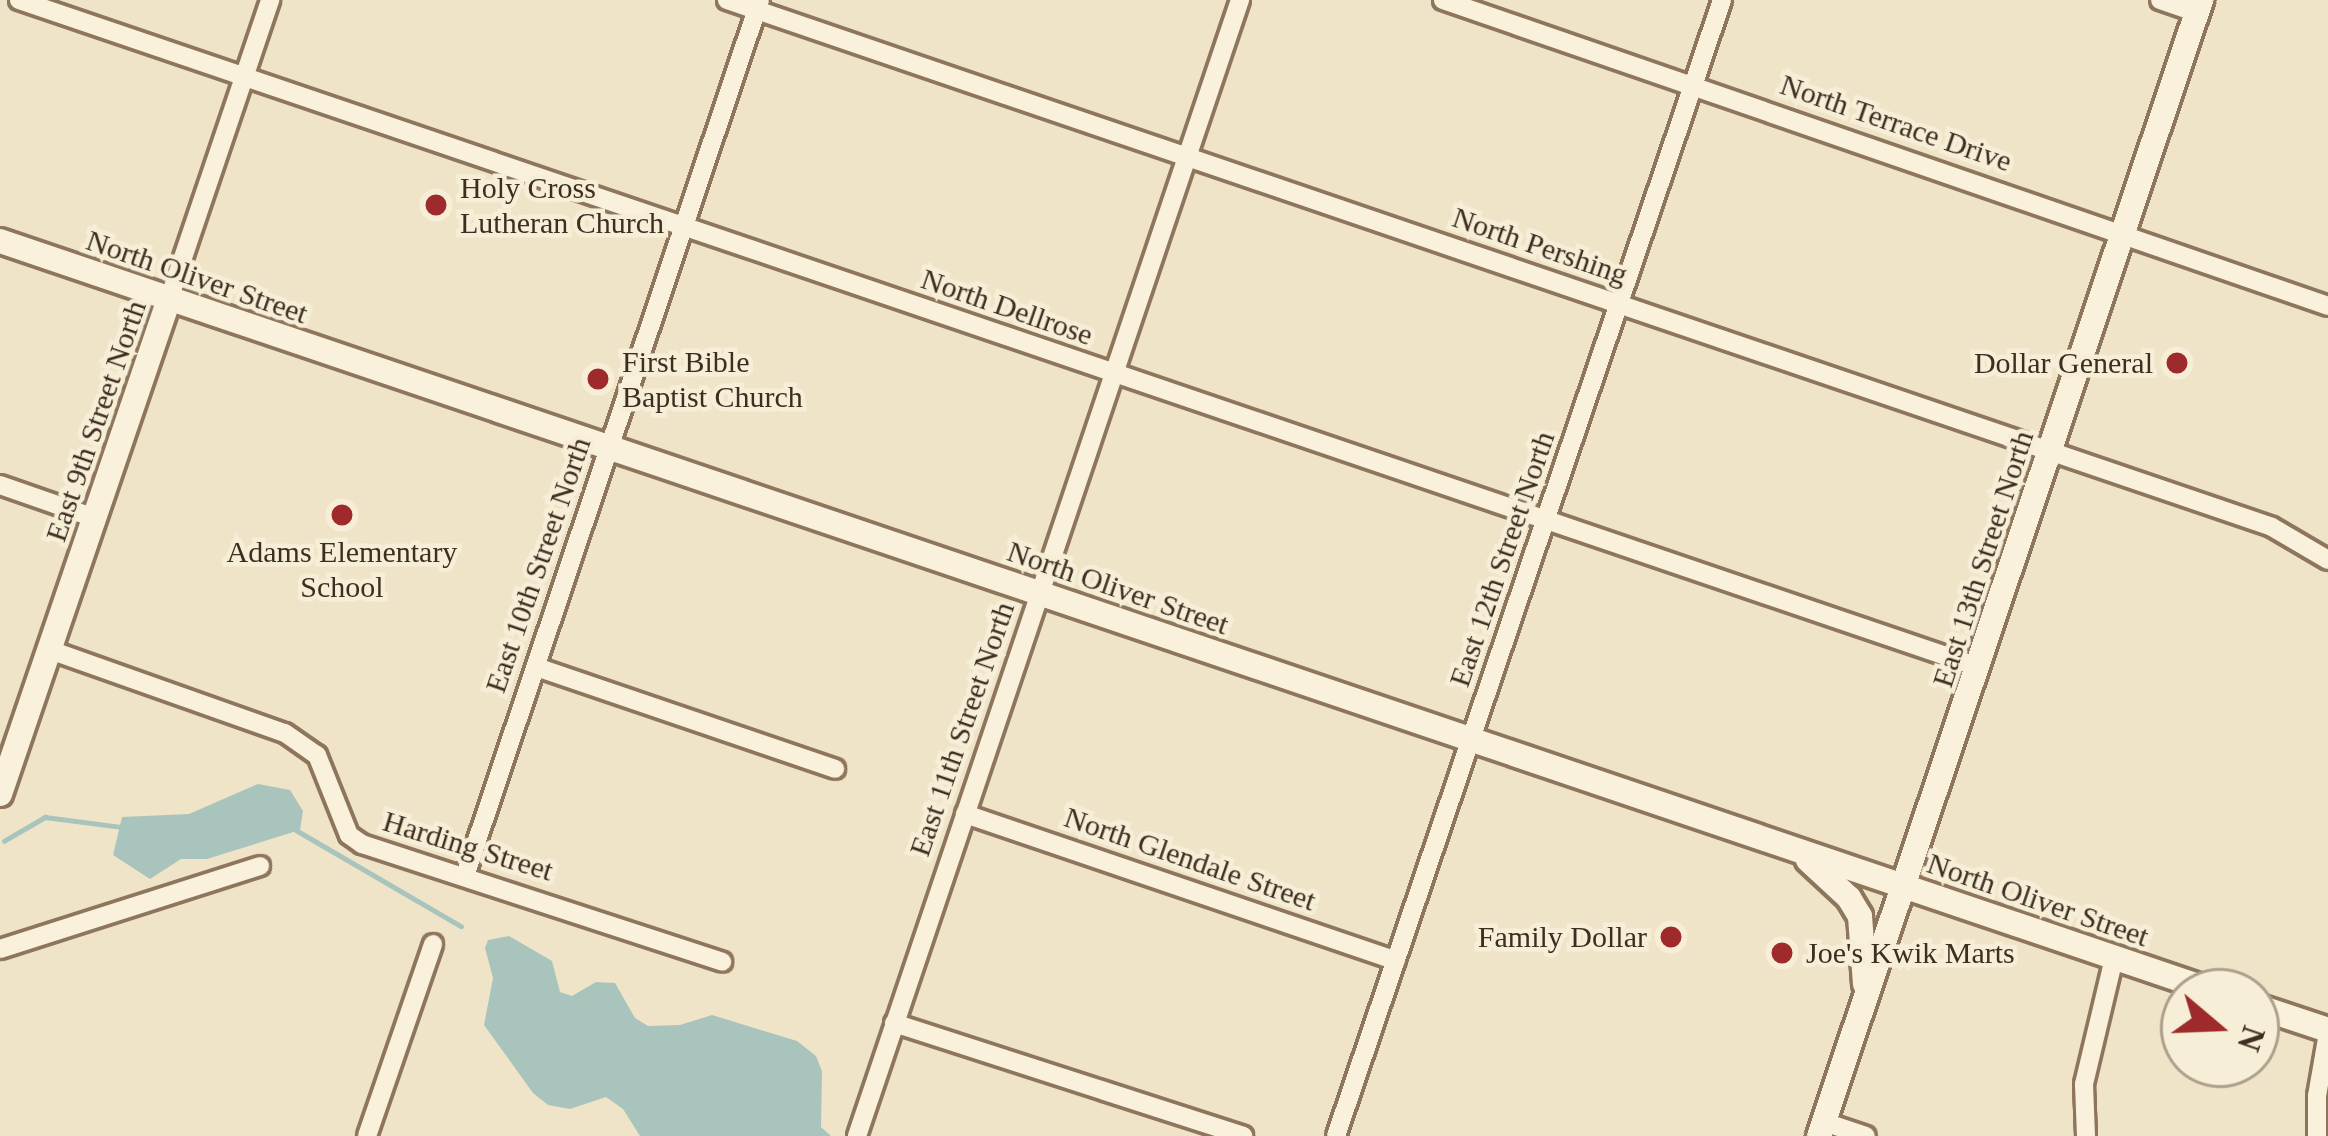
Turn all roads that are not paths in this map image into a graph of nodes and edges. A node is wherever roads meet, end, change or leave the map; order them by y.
1 (19, 0) edge
2 (270, 0) edge
3 (728, 0) edge
4 (1240, 0) edge
5 (1443, 0) edge
6 (1721, 0) edge
7 (2160, 0) edge
8 (758, 5) edge
9 (2199, 6) edge
10 (244, 78) junction
11 (1694, 86) junction
12 (1187, 157) junction
13 (684, 226) junction
14 (2123, 232) junction
15 (0, 241) edge
16 (169, 299) junction
17 (1620, 304) junction
18 (2328, 305) edge
19 (1113, 375) junction
20 (610, 448) junction
21 (2050, 451) junction
22 (0, 485) edge
23 (94, 518) junction
24 (1546, 522) junction
25 (2328, 560) edge
26 (1040, 593) junction
27 (50, 650) junction
28 (536, 667) junction
29 (1978, 667) junction
30 (11, 726) edge
31 (1472, 741) junction
32 (835, 769) dead end
33 (0, 794) edge
34 (965, 814) junction
35 (1798, 850) junction
36 (260, 866) dead end
37 (465, 877) junction
38 (1904, 886) junction
39 (433, 944) dead end
40 (0, 949) edge
41 (2114, 958) junction
42 (1396, 961) junction
43 (722, 962) dead end
44 (2160, 973) edge
45 (1865, 1000) junction
46 (2280, 1014) edge
47 (894, 1023) junction
48 (2328, 1031) edge
49 (1822, 1129) edge
50 (367, 1136) edge
51 (856, 1136) edge
52 (1243, 1136) edge
53 (1336, 1136) edge
54 (1866, 1136) edge
55 (2086, 1136) edge
56 (2317, 1136) edge

1 - 10 street, North Dellrose
2 - 10 street, East 9th Street North
3 - 8 street, North Pershing
4 - 12 street, East 11th Street North
5 - 11 street, North Terrace Drive
6 - 11 street, East 12th Street North
7 - 9 street
8 - 12 street, North Pershing
8 - 13 street, East 10th Street North
9 - 14 main road, East 13th Street North
10 - 13 street, North Dellrose
10 - 16 street, East 9th Street North
11 - 14 street, North Terrace Drive
11 - 17 street, East 12th Street North
12 - 17 street, North Pershing
12 - 19 street, East 11th Street North
13 - 19 street, North Dellrose
13 - 20 street, East 10th Street North
14 - 18 street, North Terrace Drive
14 - 21 main road, East 13th Street North
15 - 16 main road, North Oliver Street
16 - 20 main road, North Oliver Street
16 - 23 main road, East 9th Street North
17 - 21 street, North Pershing
17 - 24 street, East 12th Street North
19 - 24 street, North Dellrose
19 - 26 street, East 11th Street North
20 - 26 main road, North Oliver Street
20 - 28 street, East 10th Street North
21 - 25 street, North Pershing
21 - 29 main road, East 13th Street North
22 - 23 street
23 - 27 main road, East 9th Street North
24 - 29 street, North Dellrose
24 - 31 street, East 12th Street North
26 - 31 main road, North Oliver Street
26 - 34 street, East 11th Street North
27 - 30 main road, East 9th Street North
27 - 37 street, Harding Street
28 - 32 street
28 - 37 street, East 10th Street North
29 - 38 main road, East 13th Street North
30 - 33 main road, East 9th Street North
31 - 35 main road, North Oliver Street
31 - 42 street, East 12th Street North
34 - 42 street, North Glendale Street
34 - 47 street, East 11th Street North
35 - 38 main road, North Oliver Street
35 - 45 main road
36 - 40 street
37 - 43 street, Harding Street
38 - 41 main road, North Oliver Street
38 - 45 main road, East 13th Street North
39 - 50 street
41 - 44 main road, North Oliver Street
41 - 55 street
42 - 53 street, East 12th Street North
45 - 49 main road, East 13th Street North
46 - 48 main road
47 - 51 street, East 11th Street North
47 - 52 street
48 - 56 street
49 - 54 street

